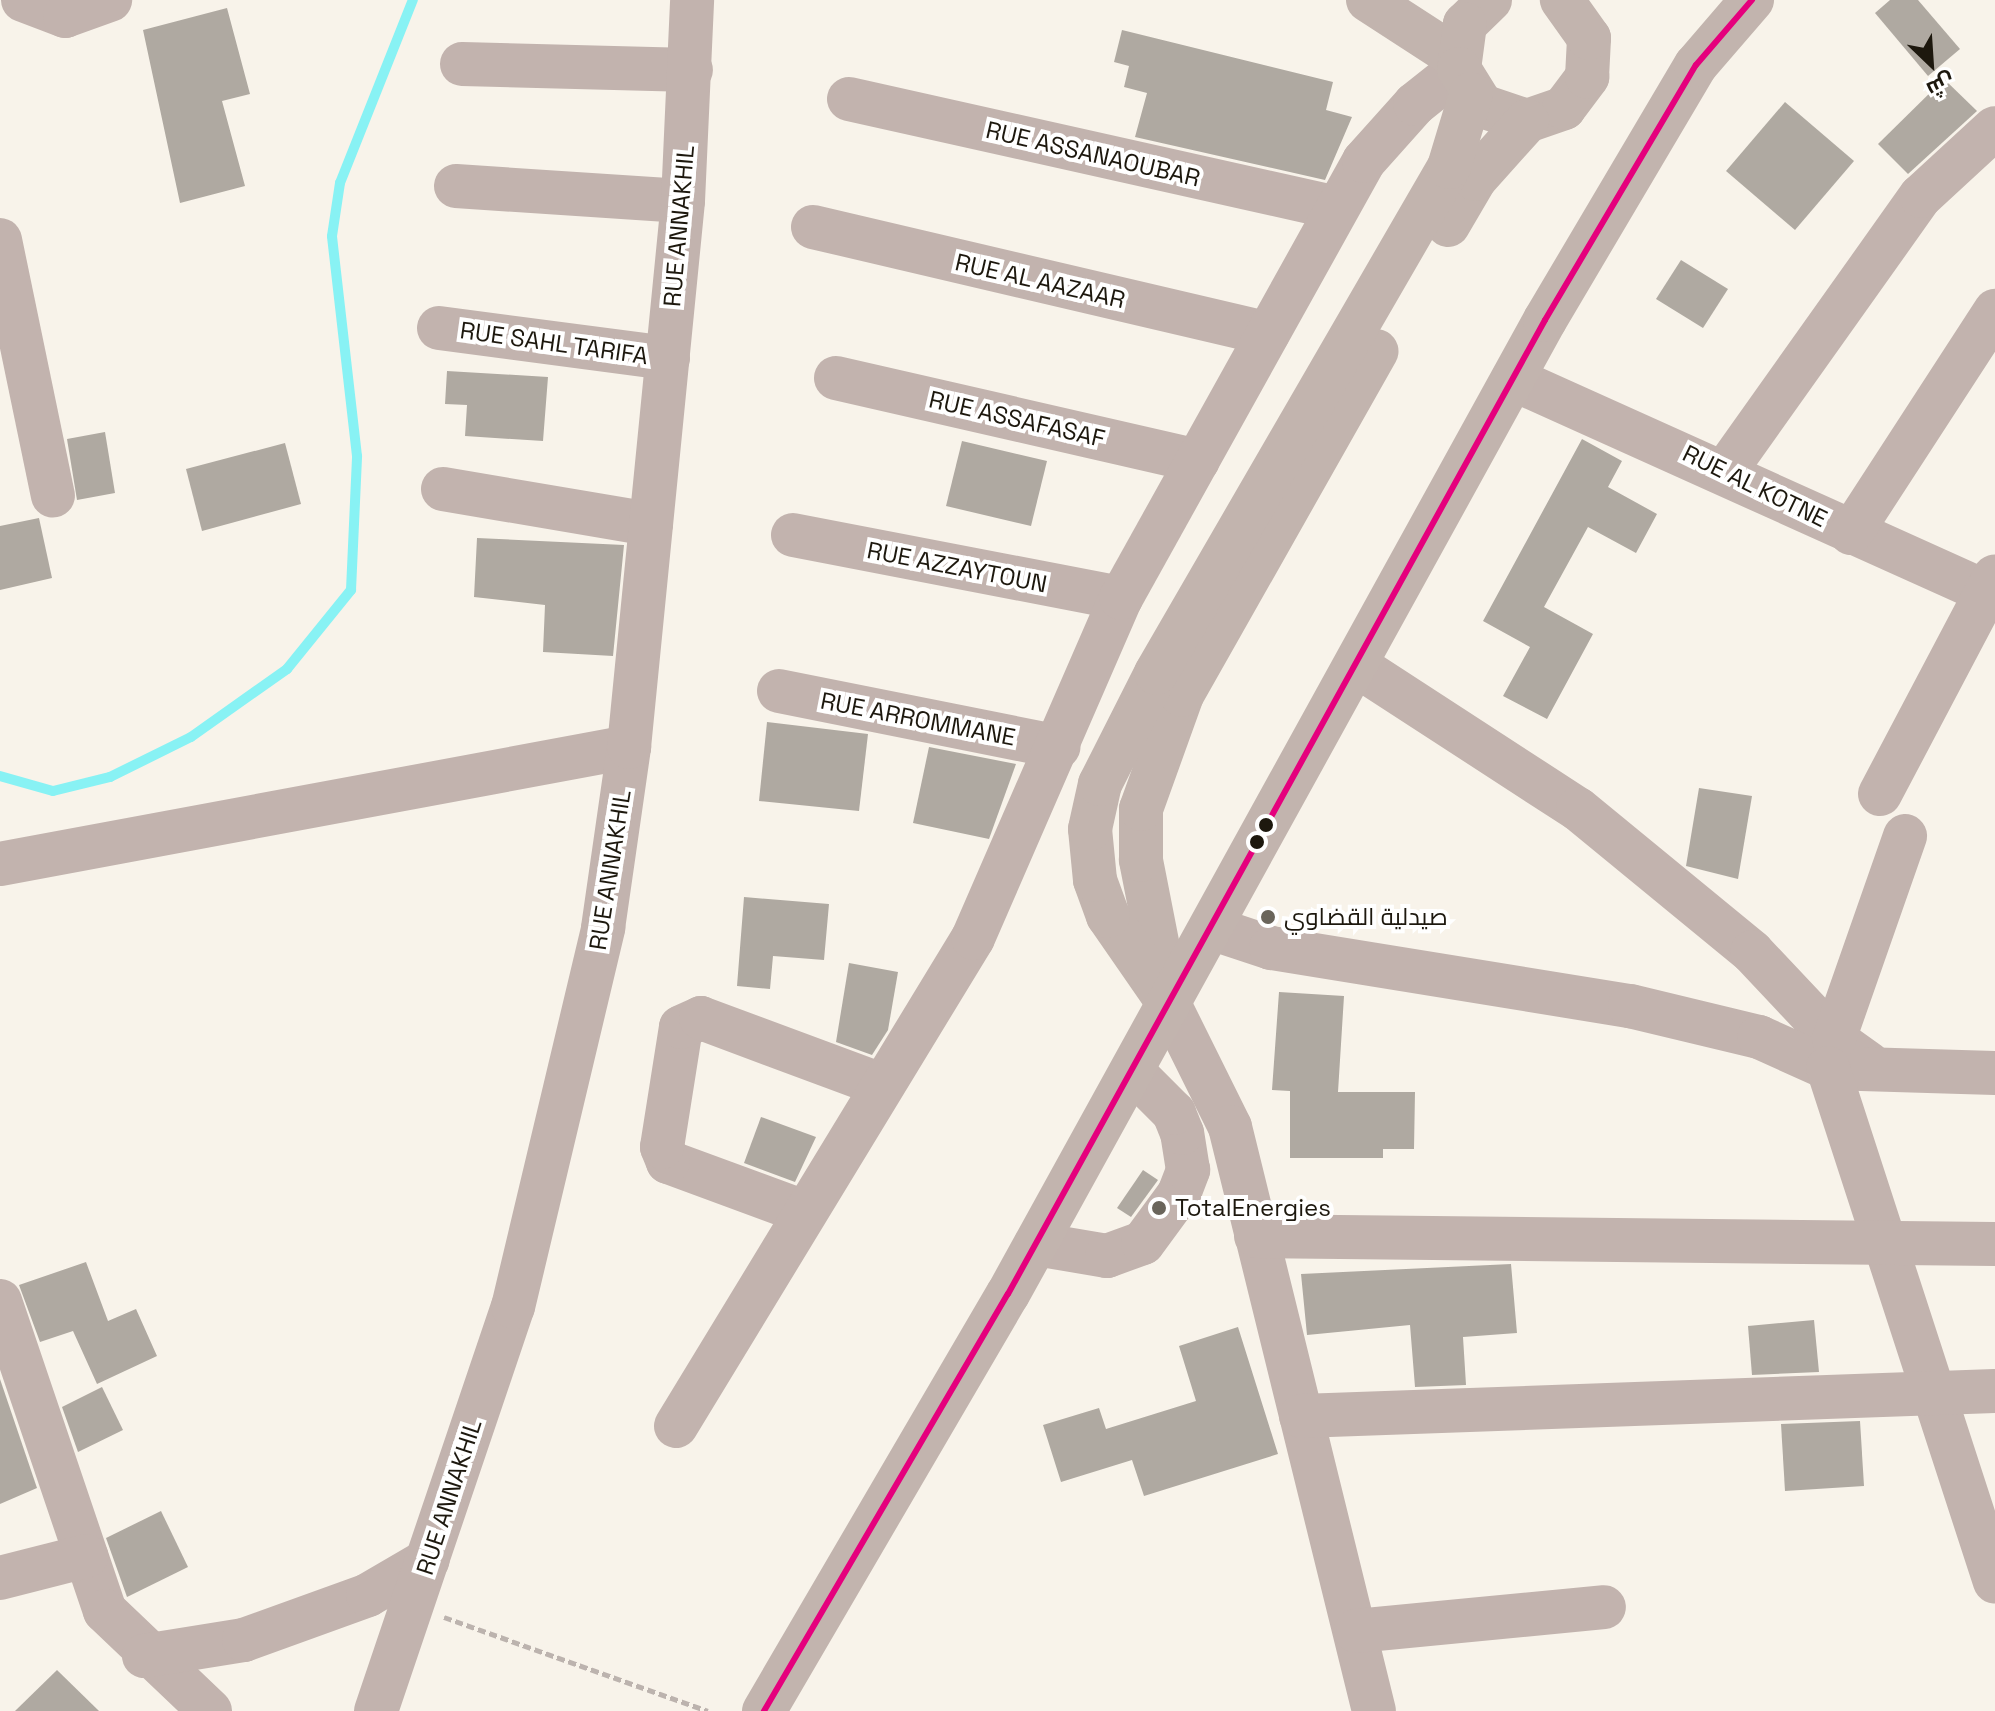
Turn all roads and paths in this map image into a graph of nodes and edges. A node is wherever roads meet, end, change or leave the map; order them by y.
1 (23, 0) edge
2 (110, 0) edge
3 (692, 0) edge
4 (1368, 0) edge
5 (1752, 0) edge
6 (1478, 2) edge
7 (1578, 6) edge
8 (462, 64) dead end
9 (691, 70) junction
10 (1463, 74) junction
11 (849, 99) dead end
12 (1527, 121) junction
13 (1995, 128) edge
14 (456, 186) dead end
15 (683, 201) junction
16 (1337, 208) junction
17 (813, 227) dead end
18 (0, 240) edge
19 (1995, 311) edge
20 (439, 328) dead end
21 (1268, 334) junction
22 (668, 358) junction
23 (836, 378) dead end
24 (1513, 379) junction
25 (1198, 461) junction
26 (1726, 470) junction
27 (443, 489) dead end
28 (53, 496) dead end
29 (651, 524) junction
30 (1851, 533) junction
31 (793, 535) dead end
32 (1992, 588) edge
33 (1121, 598) junction
34 (1359, 667) junction
35 (779, 691) dead end
36 (629, 747) junction
37 (1058, 747) junction
38 (1880, 794) dead end
39 (1905, 836) dead end
40 (0, 864) edge
41 (1211, 928) junction
42 (1169, 1004) junction
43 (1844, 1057) junction
44 (1992, 1063) edge
45 (1132, 1071) junction
46 (881, 1085) junction
47 (1220, 1104) junction
48 (1182, 1133) junction
49 (804, 1212) junction
50 (1256, 1236) junction
51 (1886, 1240) junction
52 (1036, 1244) junction
53 (1995, 1244) edge
54 (0, 1301) edge
55 (1929, 1390) junction
56 (1995, 1391) edge
57 (1301, 1416) junction
58 (676, 1426) dead end
59 (86, 1556) junction
60 (428, 1560) junction
61 (0, 1578) edge
62 (1995, 1582) edge
63 (1604, 1607) dead end
64 (436, 1615) dead end
65 (1356, 1631) junction
66 (144, 1656) junction
67 (210, 1711) edge
68 (376, 1711) edge
69 (708, 1711) edge
70 (764, 1711) edge
71 (1374, 1711) edge

1 - 2 street
3 - 9 street, RUE ANNAKHIL
4 - 10 main road
5 - 24 main road
6 - 10 main road
7 - 12 main road
8 - 9 street
9 - 15 street, RUE ANNAKHIL
10 - 12 main road
10 - 16 street
10 - 42 main road
11 - 16 street, RUE ASSANAOUBAR
12 - 42 main road
13 - 26 street
14 - 15 street
15 - 22 street, RUE ANNAKHIL
16 - 21 street
17 - 21 street, RUE AL AAZAAR
18 - 28 street
19 - 30 street
20 - 22 street, RUE SAHL TARIFA
21 - 25 street
22 - 29 street, RUE ANNAKHIL
23 - 25 street, RUE ASSAFASAF
24 - 26 street, RUE AL KOTNE
24 - 34 main road
25 - 33 street
26 - 30 street, RUE AL KOTNE
27 - 29 street
29 - 36 street, RUE ANNAKHIL
30 - 32 street, RUE AL KOTNE
31 - 33 street, RUE AZZAYTOUN
32 - 38 street
33 - 37 street
34 - 41 main road
34 - 43 street
35 - 37 street, RUE ARROMMANE
36 - 40 street
36 - 60 street, RUE ANNAKHIL
37 - 46 street
39 - 43 street
41 - 42 main road
41 - 43 street
42 - 45 main road
42 - 47 street
43 - 44 street
43 - 51 street
45 - 48 street
45 - 52 main road
46 - 49 street
46 - 49 street
47 - 48 street
47 - 50 street
48 - 52 street
49 - 58 street
50 - 51 street
50 - 57 street
51 - 53 street
51 - 55 street
52 - 70 main road
54 - 59 street
55 - 56 street
55 - 57 street
55 - 62 street
57 - 65 street
59 - 61 street
59 - 66 street
60 - 66 street
60 - 68 street, RUE ANNAKHIL
63 - 65 street
64 - 69 path
65 - 71 street
66 - 67 street

